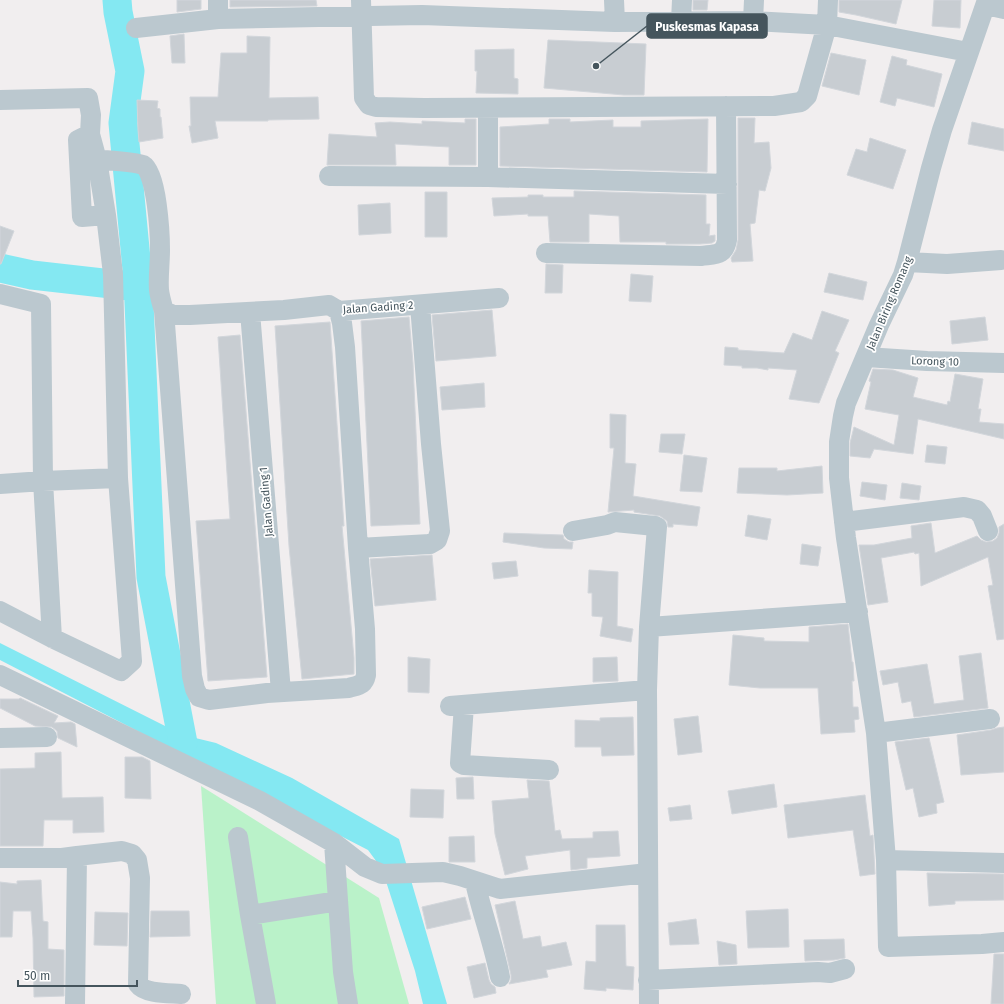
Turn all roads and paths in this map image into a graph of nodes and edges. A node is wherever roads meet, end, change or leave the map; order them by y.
1 (614, 0) edge
2 (682, 0) edge
3 (754, 0) edge
4 (828, 0) edge
5 (992, 5) edge
6 (422, 7) edge
7 (292, 8) edge
8 (362, 8) edge
9 (218, 10) edge
10 (681, 21) junction
11 (754, 21) junction
12 (615, 22) junction
13 (827, 25) junction
14 (136, 28) dead end
15 (968, 52) junction
16 (0, 100) edge
17 (726, 106) junction
18 (488, 108) junction
19 (90, 134) junction
20 (104, 160) junction
21 (329, 176) dead end
22 (488, 177) junction
23 (727, 184) junction
24 (106, 215) junction
25 (546, 253) dead end
26 (1000, 260) dead end
27 (907, 262) junction
28 (0, 294) edge
29 (499, 298) dead end
30 (420, 305) junction
31 (164, 311) junction
32 (339, 311) junction
33 (250, 312) junction
34 (866, 357) junction
35 (1004, 363) edge
36 (118, 478) junction
37 (44, 481) junction
38 (0, 484) edge
39 (844, 522) junction
40 (573, 531) dead end
41 (988, 531) dead end
42 (358, 548) junction
43 (0, 611) edge
44 (858, 612) junction
45 (649, 627) junction
46 (52, 638) junction
47 (0, 675) edge
48 (647, 690) junction
49 (281, 692) junction
50 (990, 719) dead end
51 (876, 733) junction
52 (46, 737) dead end
53 (0, 738) edge
54 (549, 770) dead end
55 (238, 837) dead end
56 (334, 842) junction
57 (77, 856) junction
58 (0, 858) edge
59 (886, 860) junction
60 (1004, 863) edge
61 (648, 873) junction
62 (476, 882) junction
63 (338, 901) junction
64 (250, 915) junction
65 (1004, 942) edge
66 (845, 969) dead end
67 (500, 977) dead end
68 (648, 980) junction
69 (181, 994) dead end
70 (140, 996) edge
71 (75, 1004) edge
72 (266, 1004) edge
73 (348, 1004) edge
74 (649, 1004) edge

1 - 12 street
2 - 10 street
3 - 11 street
4 - 13 street
5 - 15 street, Jalan Biring Romang
6 - 8 street
6 - 12 street
7 - 8 street
7 - 9 street
8 - 18 street
9 - 14 street
10 - 11 street
10 - 12 street
11 - 13 street
13 - 15 street
13 - 17 street
15 - 27 street, Jalan Biring Romang
16 - 19 street
17 - 18 street
17 - 23 street
18 - 22 street
19 - 20 street
19 - 24 street
20 - 24 street
20 - 31 street
21 - 22 street
22 - 23 street
23 - 25 street
24 - 36 street
26 - 27 street
27 - 34 street, Jalan Biring Romang
28 - 37 street
29 - 30 street, Jalan Gading 2
30 - 32 street, Jalan Gading 2
30 - 42 street
31 - 33 street, Jalan Gading 2
31 - 49 street
32 - 33 street, Jalan Gading 2
32 - 42 street
33 - 49 street, Jalan Gading 1
34 - 35 street, Lorong 10
34 - 39 street, Jalan Biring Romang
36 - 37 street
36 - 46 street
37 - 38 street
37 - 46 street
39 - 41 street
39 - 44 street, Jalan Biring Romang
40 - 45 street
42 - 49 street
43 - 46 street
44 - 45 street
44 - 51 street, Jalan Biring Romang
45 - 48 street
47 - 56 street
48 - 54 street
48 - 61 street
50 - 51 street
51 - 59 street, Jalan Biring Romang
52 - 53 street
55 - 64 street
56 - 62 street
56 - 63 street
57 - 58 street
57 - 70 street
57 - 71 street
59 - 60 street
59 - 65 street, Jalan Biring Romang
61 - 62 street
61 - 68 street
62 - 67 street
63 - 64 street
63 - 73 street
64 - 72 street
66 - 68 street
68 - 74 street
69 - 70 street

